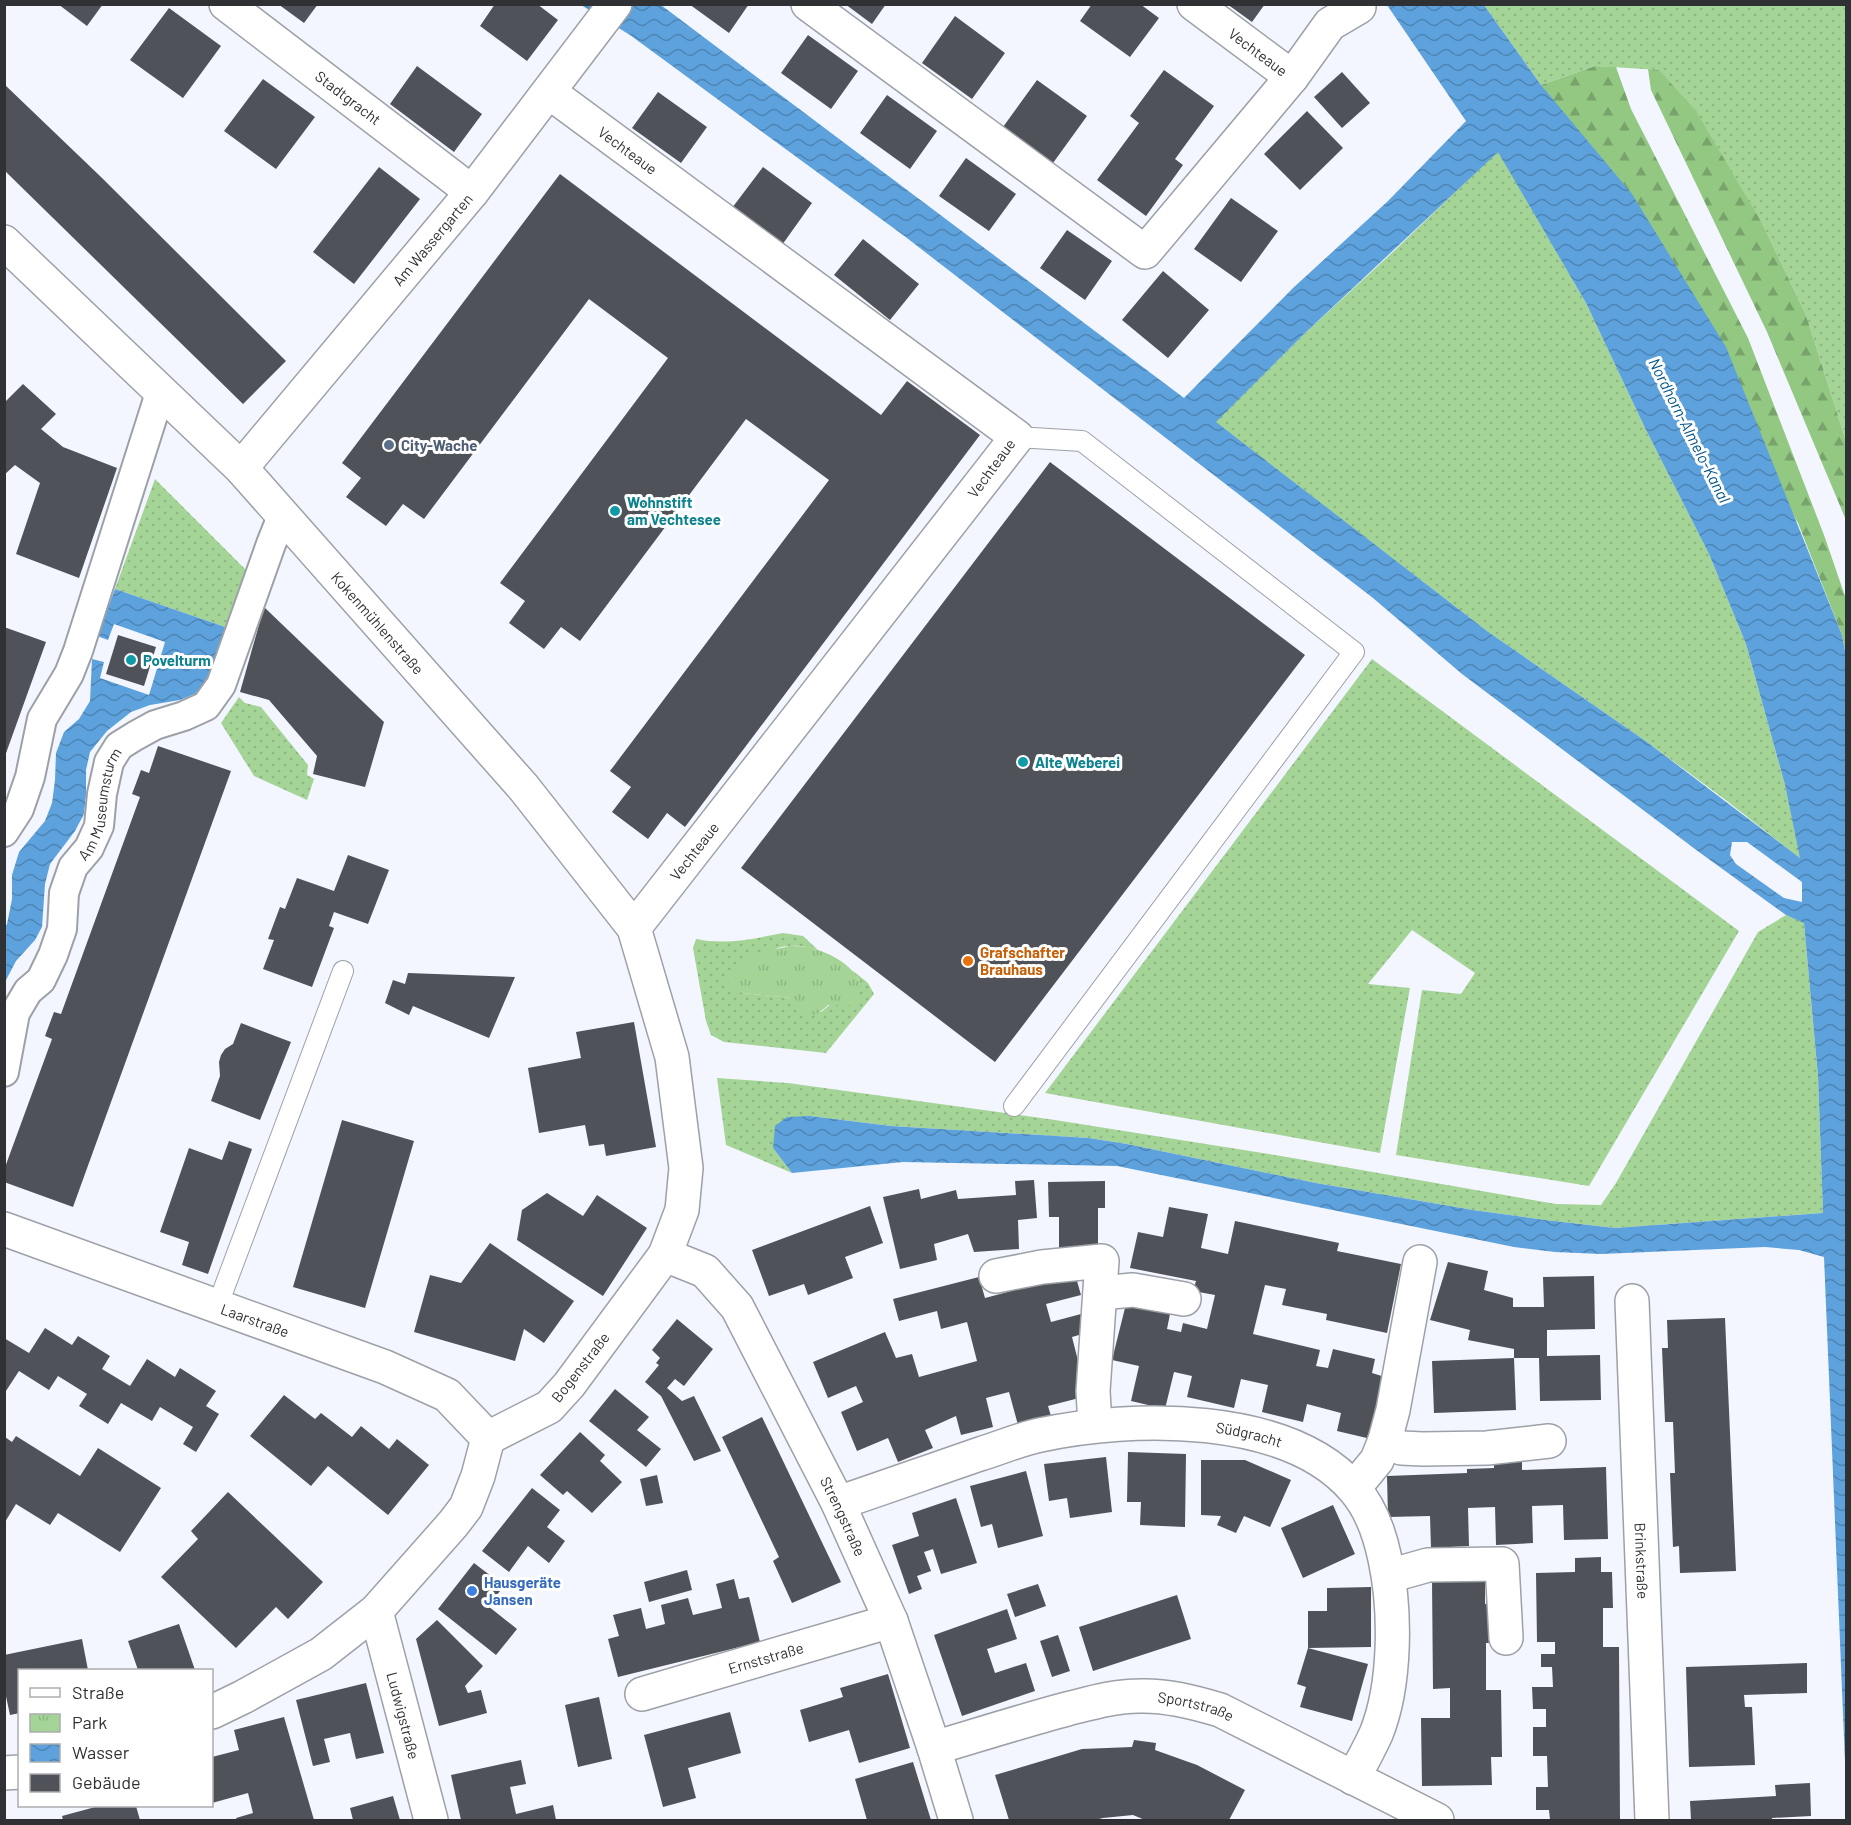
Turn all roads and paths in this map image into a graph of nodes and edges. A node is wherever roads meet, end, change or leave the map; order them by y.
1 (226, 4) edge
2 (808, 4) edge
3 (1194, 4) edge
4 (1359, 7) dead end
5 (607, 15) edge
6 (1292, 77) junction
7 (549, 92) junction
8 (472, 192) junction
9 (4, 242) edge
10 (161, 390) junction
11 (1017, 437) junction
12 (241, 468) junction
13 (283, 514) junction
14 (4, 832) edge
15 (634, 928) junction
16 (343, 971) dead end
17 (672, 1057) joint
18 (4, 1072) edge
19 (1014, 1106) dead end
20 (4, 1229) edge
21 (665, 1255) junction
22 (1420, 1262) dead end
23 (996, 1276) dead end
24 (1100, 1293) junction
25 (1184, 1299) dead end
26 (1632, 1301) dead end
27 (217, 1307) junction
28 (1095, 1425) junction
29 (488, 1438) junction
30 (1385, 1440) junction
31 (1549, 1441) dead end
32 (1354, 1488) junction
33 (838, 1503) junction
34 (1389, 1576) junction
35 (376, 1611) junction
36 (891, 1621) junction
37 (1506, 1638) dead end
38 (642, 1694) dead end
39 (213, 1712) edge
40 (934, 1748) junction
41 (1353, 1778) junction
42 (431, 1821) edge
43 (956, 1821) edge
44 (1437, 1821) edge
45 (1652, 1821) edge

1 - 8 street, Stadtgracht
2 - 6 street, Vechteaue
3 - 6 street, Vechteaue
4 - 6 street, Vechteaue
5 - 7 street, Am Wassergarten
7 - 8 street, Am Wassergarten
7 - 11 street, Vechteaue
8 - 12 street, Am Wassergarten
9 - 10 street, Kokenmühlenstraße
10 - 12 street, Kokenmühlenstraße
10 - 14 street
11 - 15 street, Vechteaue
11 - 19 lane
12 - 13 street, Kokenmühlenstraße
13 - 15 street, Kokenmühlenstraße
13 - 18 street, Am Museumsturm
15 - 17 street, Kokenmühlenstraße
16 - 27 lane
17 - 21 street, Bogenstraße
20 - 27 street, Laarstraße
21 - 29 street, Bogenstraße
21 - 33 street, Strengstraße
22 - 30 street
23 - 24 street
24 - 25 street
24 - 28 street
26 - 45 street, Brinkstraße
27 - 29 street, Laarstraße
28 - 32 street, Südgracht
28 - 33 street, Südgracht
29 - 35 street
30 - 31 street
30 - 32 street
32 - 34 street, Südgracht
33 - 36 street, Strengstraße
34 - 37 street
34 - 41 street, Südgracht
35 - 39 street
35 - 42 street, Ludwigstraße
36 - 38 street, Ernststraße
36 - 40 street, Strengstraße
40 - 41 street, Sportstraße
40 - 43 street, Strengstraße
41 - 44 street, Sportstraße

